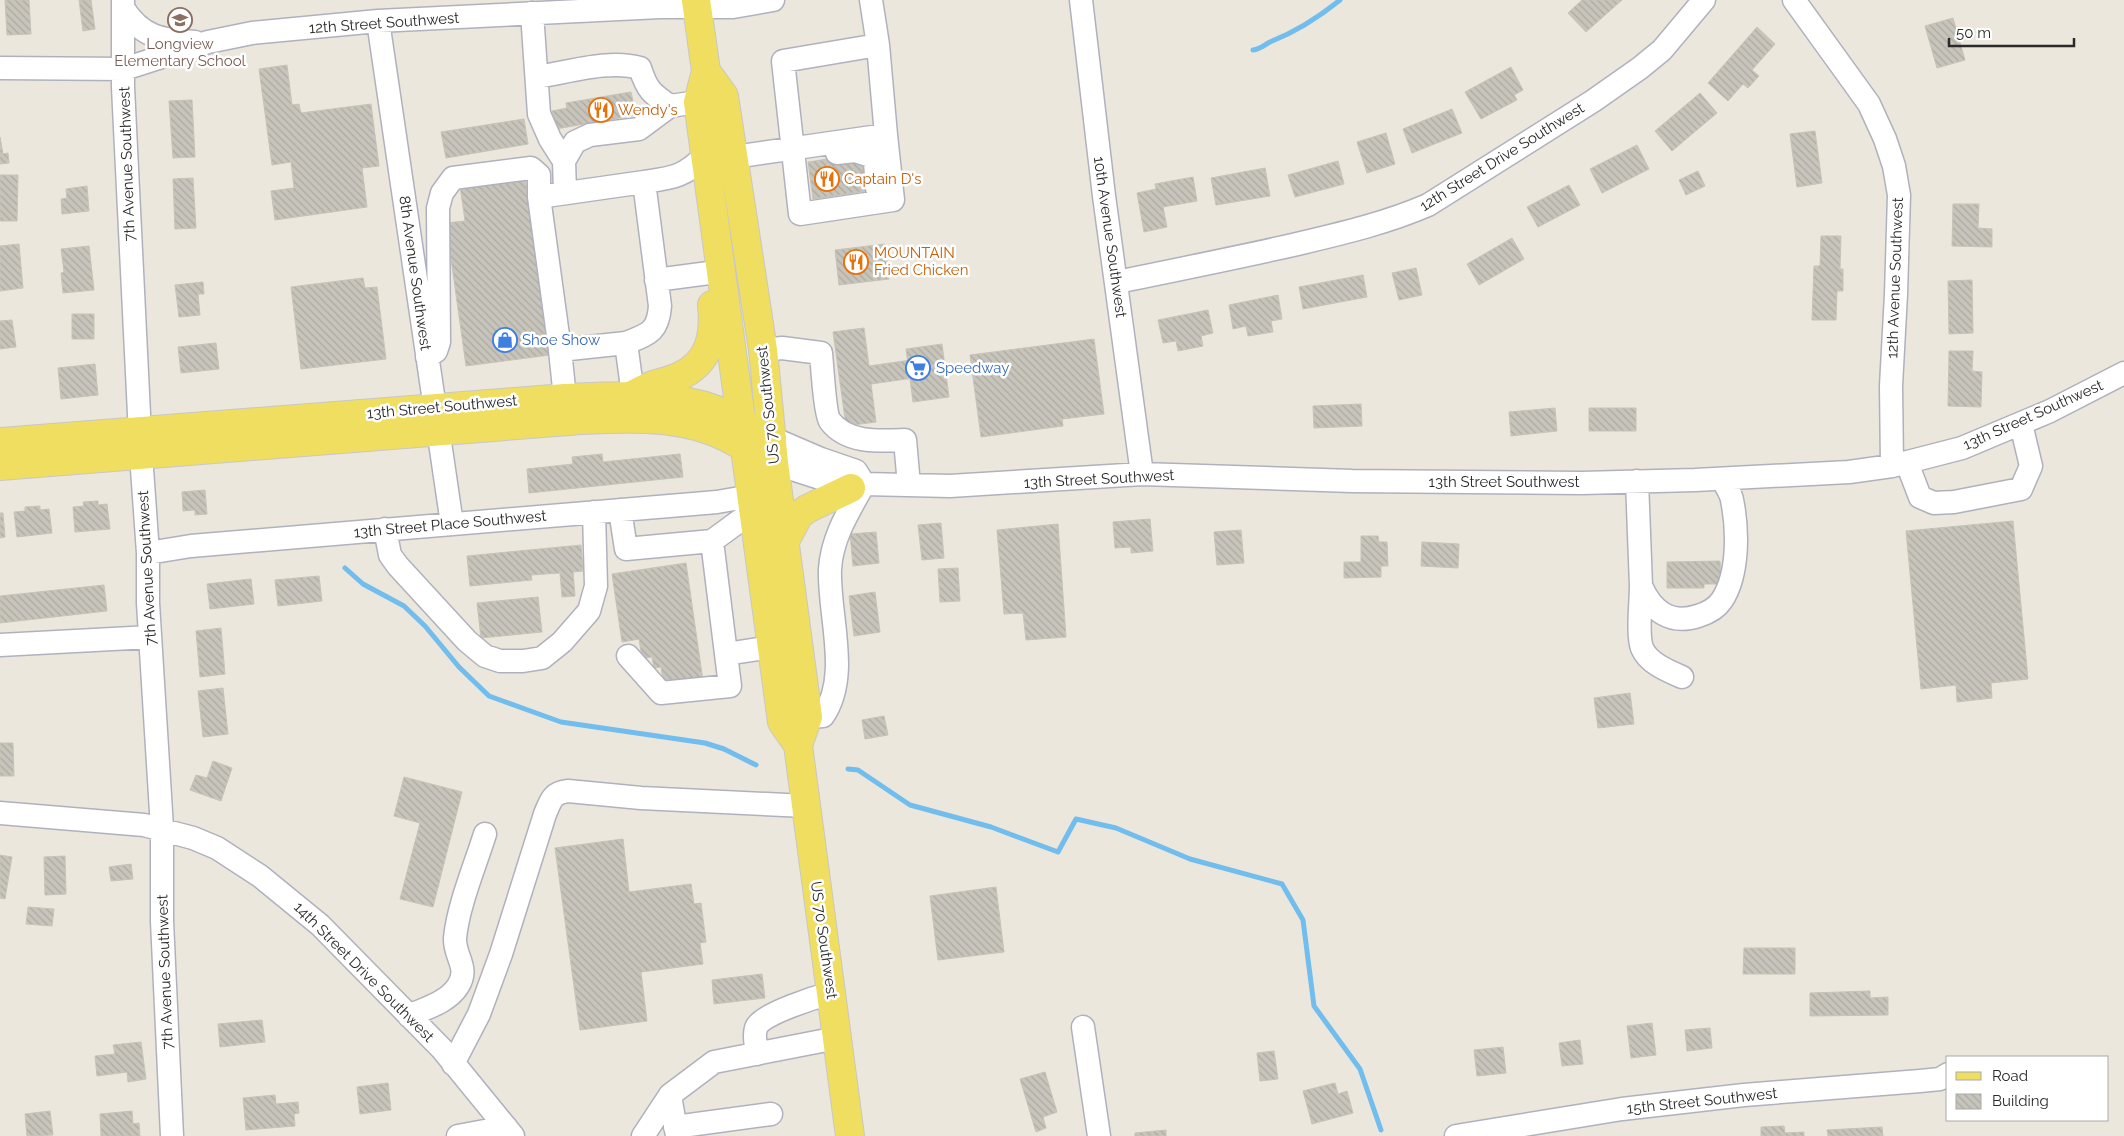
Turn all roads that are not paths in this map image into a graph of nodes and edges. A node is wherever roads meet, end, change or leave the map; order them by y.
1 (481, 0) edge
2 (773, 0) edge
3 (871, 0) edge
4 (1081, 0) edge
5 (1704, 0) edge
6 (1794, 0) edge
7 (696, 3) edge
8 (123, 4) edge
9 (522, 9) edge
10 (457, 17) junction
11 (378, 21) junction
12 (208, 42) junction
13 (878, 46) junction
14 (0, 68) edge
15 (124, 69) junction
16 (706, 71) junction
17 (538, 77) junction
18 (698, 102) junction
19 (670, 106) junction
20 (886, 135) junction
21 (797, 148) junction
22 (734, 157) junction
23 (564, 161) junction
24 (706, 166) junction
25 (644, 182) junction
26 (565, 192) junction
27 (539, 197) junction
28 (856, 205) junction
29 (709, 273) junction
30 (656, 280) junction
31 (1117, 282) junction
32 (626, 344) junction
33 (560, 350) junction
34 (763, 350) junction
35 (427, 357) junction
36 (2124, 373) edge
37 (633, 395) junction
38 (565, 398) junction
39 (437, 420) junction
40 (2021, 424) junction
41 (744, 435) junction
42 (0, 442) edge
43 (140, 443) junction
44 (773, 450) junction
45 (1900, 464) junction
46 (0, 466) edge
47 (1142, 474) junction
48 (1722, 479) junction
49 (1637, 481) junction
50 (909, 485) junction
51 (857, 486) junction
52 (752, 504) junction
53 (620, 510) junction
54 (594, 512) junction
55 (452, 524) junction
56 (385, 530) junction
57 (712, 541) junction
58 (785, 541) junction
59 (148, 553) junction
60 (1641, 586) junction
61 (150, 637) junction
62 (0, 645) edge
63 (771, 647) junction
64 (726, 654) junction
65 (628, 656) dead end
66 (1682, 677) dead end
67 (808, 718) junction
68 (798, 745) junction
69 (806, 806) junction
70 (0, 813) edge
71 (162, 828) junction
72 (484, 834) dead end
73 (831, 992) junction
74 (409, 1016) junction
75 (1083, 1027) dead end
76 (837, 1038) junction
77 (756, 1054) junction
78 (454, 1064) junction
79 (1946, 1075) edge
80 (670, 1095) junction
81 (771, 1114) dead end
82 (510, 1131) edge
83 (676, 1132) edge
84 (172, 1136) edge
85 (458, 1136) edge
86 (643, 1136) edge
87 (850, 1136) edge
88 (1099, 1136) edge
89 (1456, 1136) edge

1 - 10 street
2 - 7 street, 12th Street Southwest
3 - 13 street
4 - 31 street, 10th Avenue Southwest
5 - 31 street, 12th Street Drive Southwest
6 - 45 street, 12th Avenue Southwest
7 - 9 street, 12th Street Southwest
7 - 16 main road, US 70 Southwest
8 - 12 street
8 - 15 street, 7th Avenue Southwest
9 - 10 street, 12th Street Southwest
9 - 17 street
10 - 11 street, 12th Street Southwest
11 - 12 street, 12th Street Southwest
11 - 35 street, 8th Avenue Southwest
12 - 15 street, 12th Street Southwest
13 - 20 street
13 - 21 street
14 - 15 street, 12th Street Southwest
15 - 43 street, 7th Avenue Southwest
16 - 18 main road, US 70 Southwest
16 - 22 main road, US 70 Southwest
17 - 19 street
17 - 23 street
18 - 19 street
18 - 24 main road, US 70 Southwest
19 - 23 street
20 - 21 street
20 - 28 street
21 - 22 street
21 - 28 street
21 - 28 street
22 - 34 main road, US 70 Southwest
23 - 26 street
24 - 25 street
24 - 29 main road
24 - 41 main road, US 70 Southwest
25 - 26 street
25 - 30 street
26 - 27 street
27 - 33 street
27 - 35 street
29 - 30 street
29 - 37 main road
30 - 32 street
31 - 47 street, 10th Avenue Southwest
32 - 33 street
32 - 37 street
33 - 38 street
34 - 44 main road, US 70 Southwest
34 - 50 street
35 - 39 street, 8th Avenue Southwest
36 - 40 street, 13th Street Southwest
37 - 38 main road, 13th Street Southwest
37 - 41 main road, 13th Street Southwest
38 - 39 main road, 13th Street Southwest
39 - 41 main road, 13th Street Southwest
39 - 43 main road, 13th Street Southwest
39 - 55 street, 8th Avenue Southwest
40 - 45 street, 13th Street Southwest
40 - 45 street
41 - 44 main road, 13th Street Southwest
41 - 52 main road, US 70 Southwest
42 - 43 main road, 13th Street Southwest
43 - 46 main road, 13th Street Southwest
43 - 59 street, 7th Avenue Southwest
44 - 51 street, 13th Street Southwest
44 - 58 main road, US 70 Southwest
45 - 48 street, 13th Street Southwest
47 - 49 street, 13th Street Southwest
47 - 50 street, 13th Street Southwest
48 - 49 street, 13th Street Southwest
48 - 60 street
49 - 60 street
50 - 51 street, 13th Street Southwest
51 - 58 main road
51 - 67 street
52 - 53 street, 13th Street Place Southwest
52 - 57 street
52 - 63 main road, US 70 Southwest
53 - 54 street, 13th Street Place Southwest
53 - 57 street
54 - 55 street, 13th Street Place Southwest
54 - 56 street
55 - 56 street, 13th Street Place Southwest
56 - 59 street, 13th Street Place Southwest
57 - 64 street
58 - 67 main road, US 70 Southwest
59 - 61 street, 7th Avenue Southwest
60 - 66 street
61 - 62 street
61 - 71 street, 7th Avenue Southwest
63 - 64 street
63 - 68 main road, US 70 Southwest
64 - 65 street
67 - 68 main road, US 70 Southwest
68 - 69 main road, US 70 Southwest
69 - 73 main road, US 70 Southwest
69 - 78 street
70 - 71 street, 14th Street Drive Southwest
71 - 74 street, 14th Street Drive Southwest
71 - 84 street, 7th Avenue Southwest
72 - 74 street
73 - 76 main road, US 70 Southwest
73 - 77 street
74 - 78 street, 14th Street Drive Southwest
75 - 88 street
76 - 77 street
76 - 87 main road, US 70 Southwest
77 - 80 street
78 - 82 street, 14th Street Drive Southwest
79 - 89 street, 15th Street Southwest
80 - 83 street
80 - 86 street
81 - 83 street
82 - 85 street

